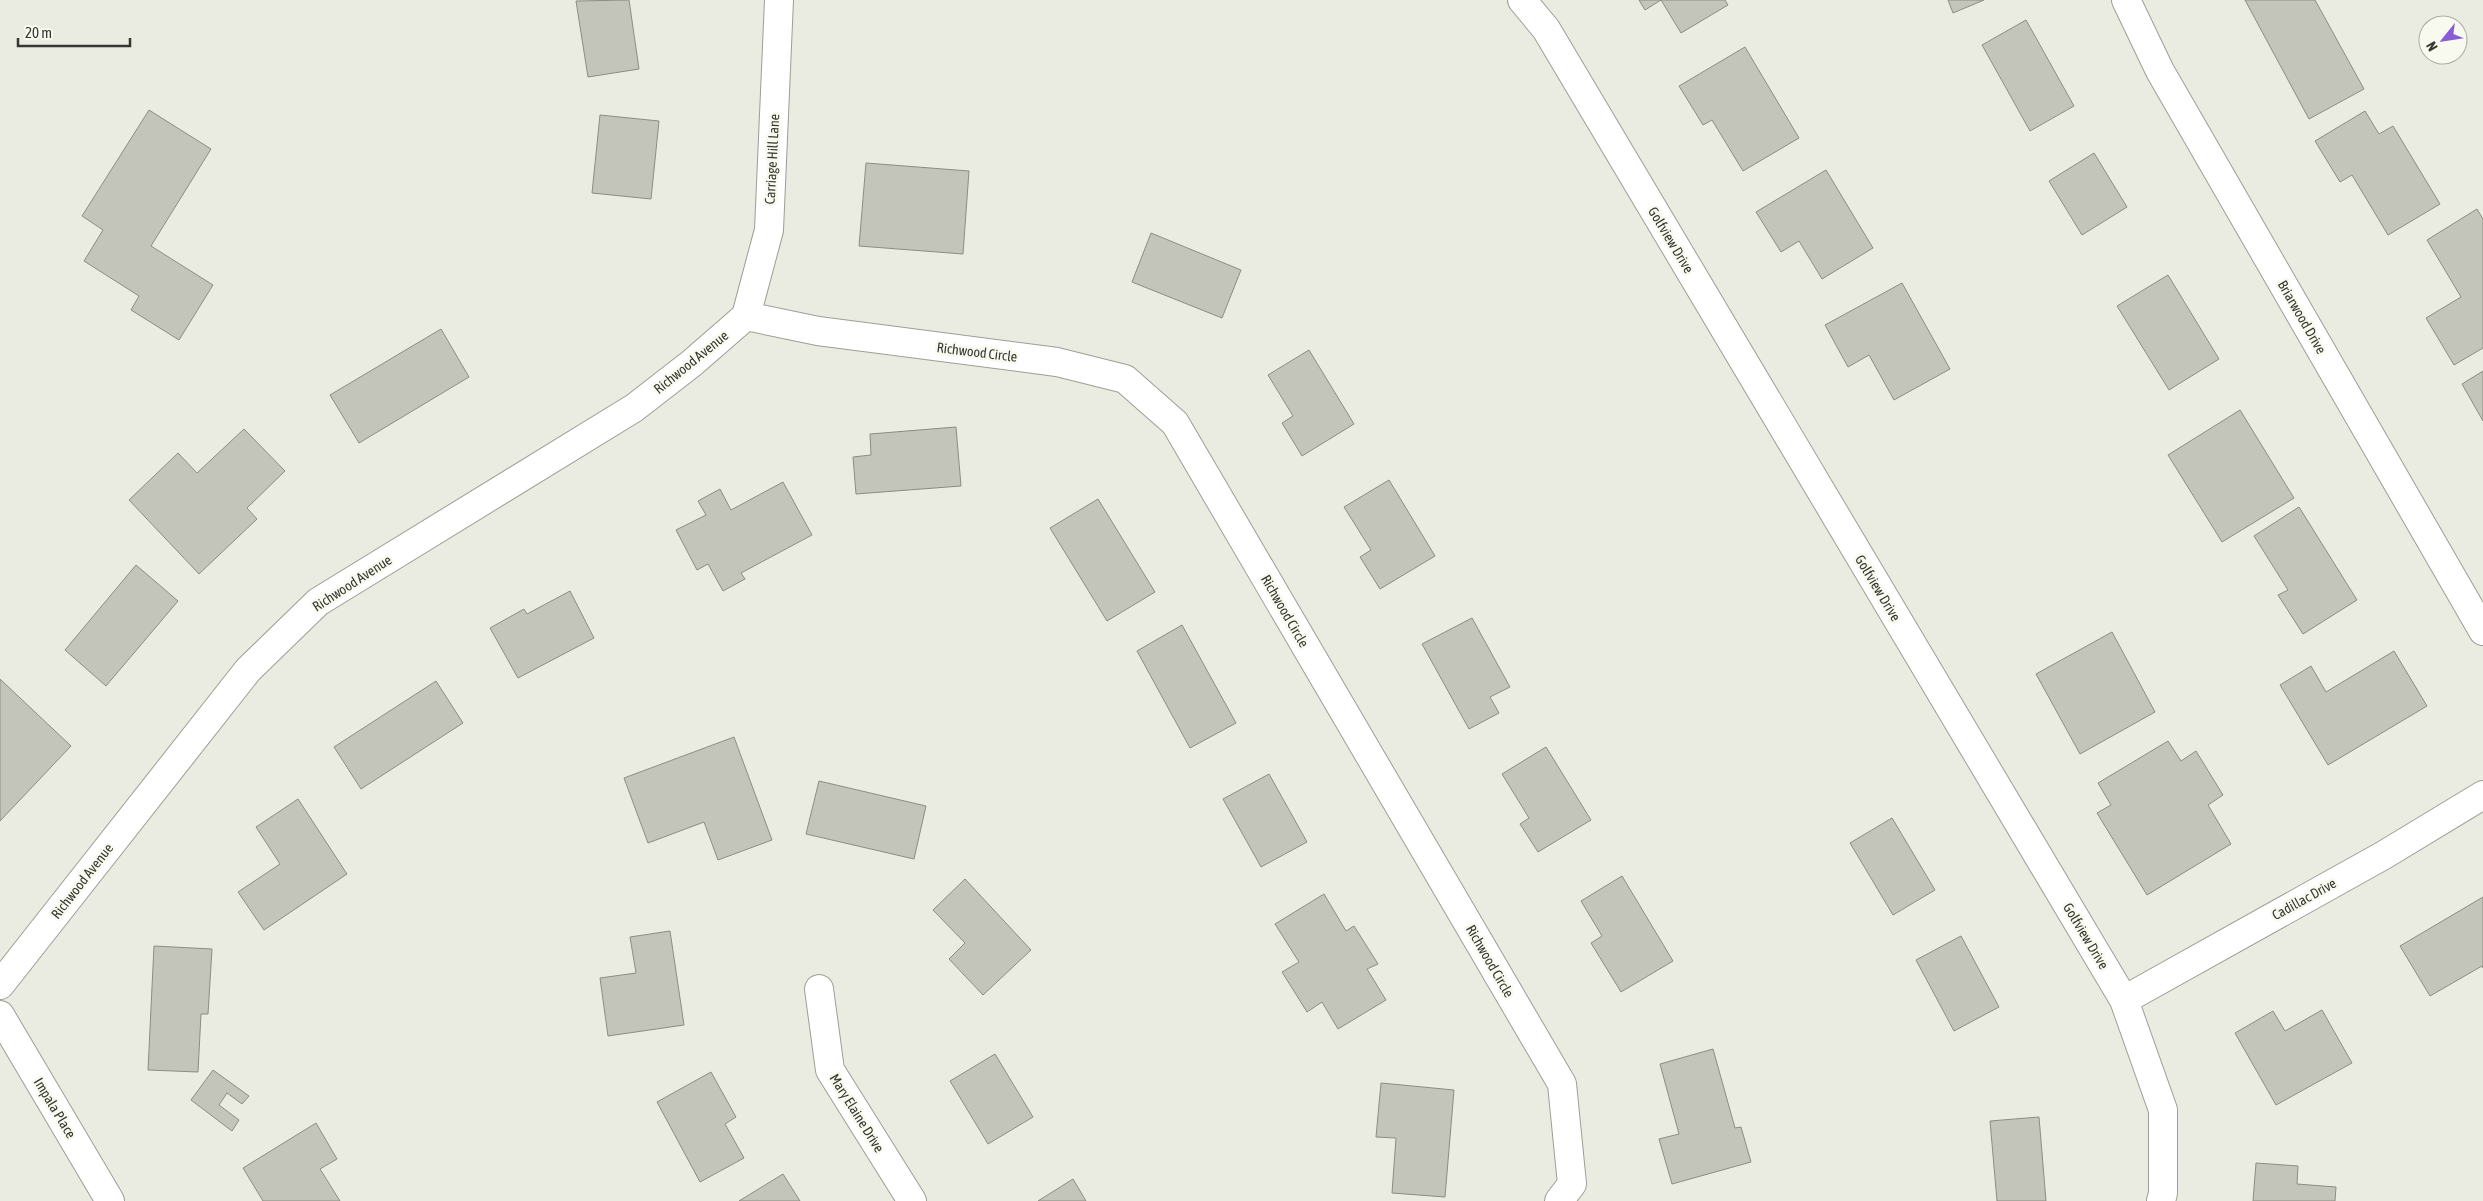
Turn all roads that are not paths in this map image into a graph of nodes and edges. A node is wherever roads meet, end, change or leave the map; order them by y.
1 (779, 0) edge
2 (1522, 0) edge
3 (2126, 0) edge
4 (746, 316) junction
5 (2483, 631) edge
6 (2483, 796) edge
7 (0, 985) edge
8 (819, 989) dead end
9 (2124, 1000) junction
10 (0, 1015) edge
11 (110, 1201) edge
12 (912, 1201) edge
13 (1559, 1201) edge
14 (2161, 1201) edge

1 - 4 street, Carriage Hill Lane
2 - 9 street, Golfview Drive
3 - 5 street, Briarwood Drive
4 - 7 street, Richwood Avenue
4 - 13 street, Richwood Circle
6 - 9 street, Cadillac Drive
8 - 12 street, Mary Elaine Drive
9 - 14 street, Golfview Drive
10 - 11 street, Impala Place

